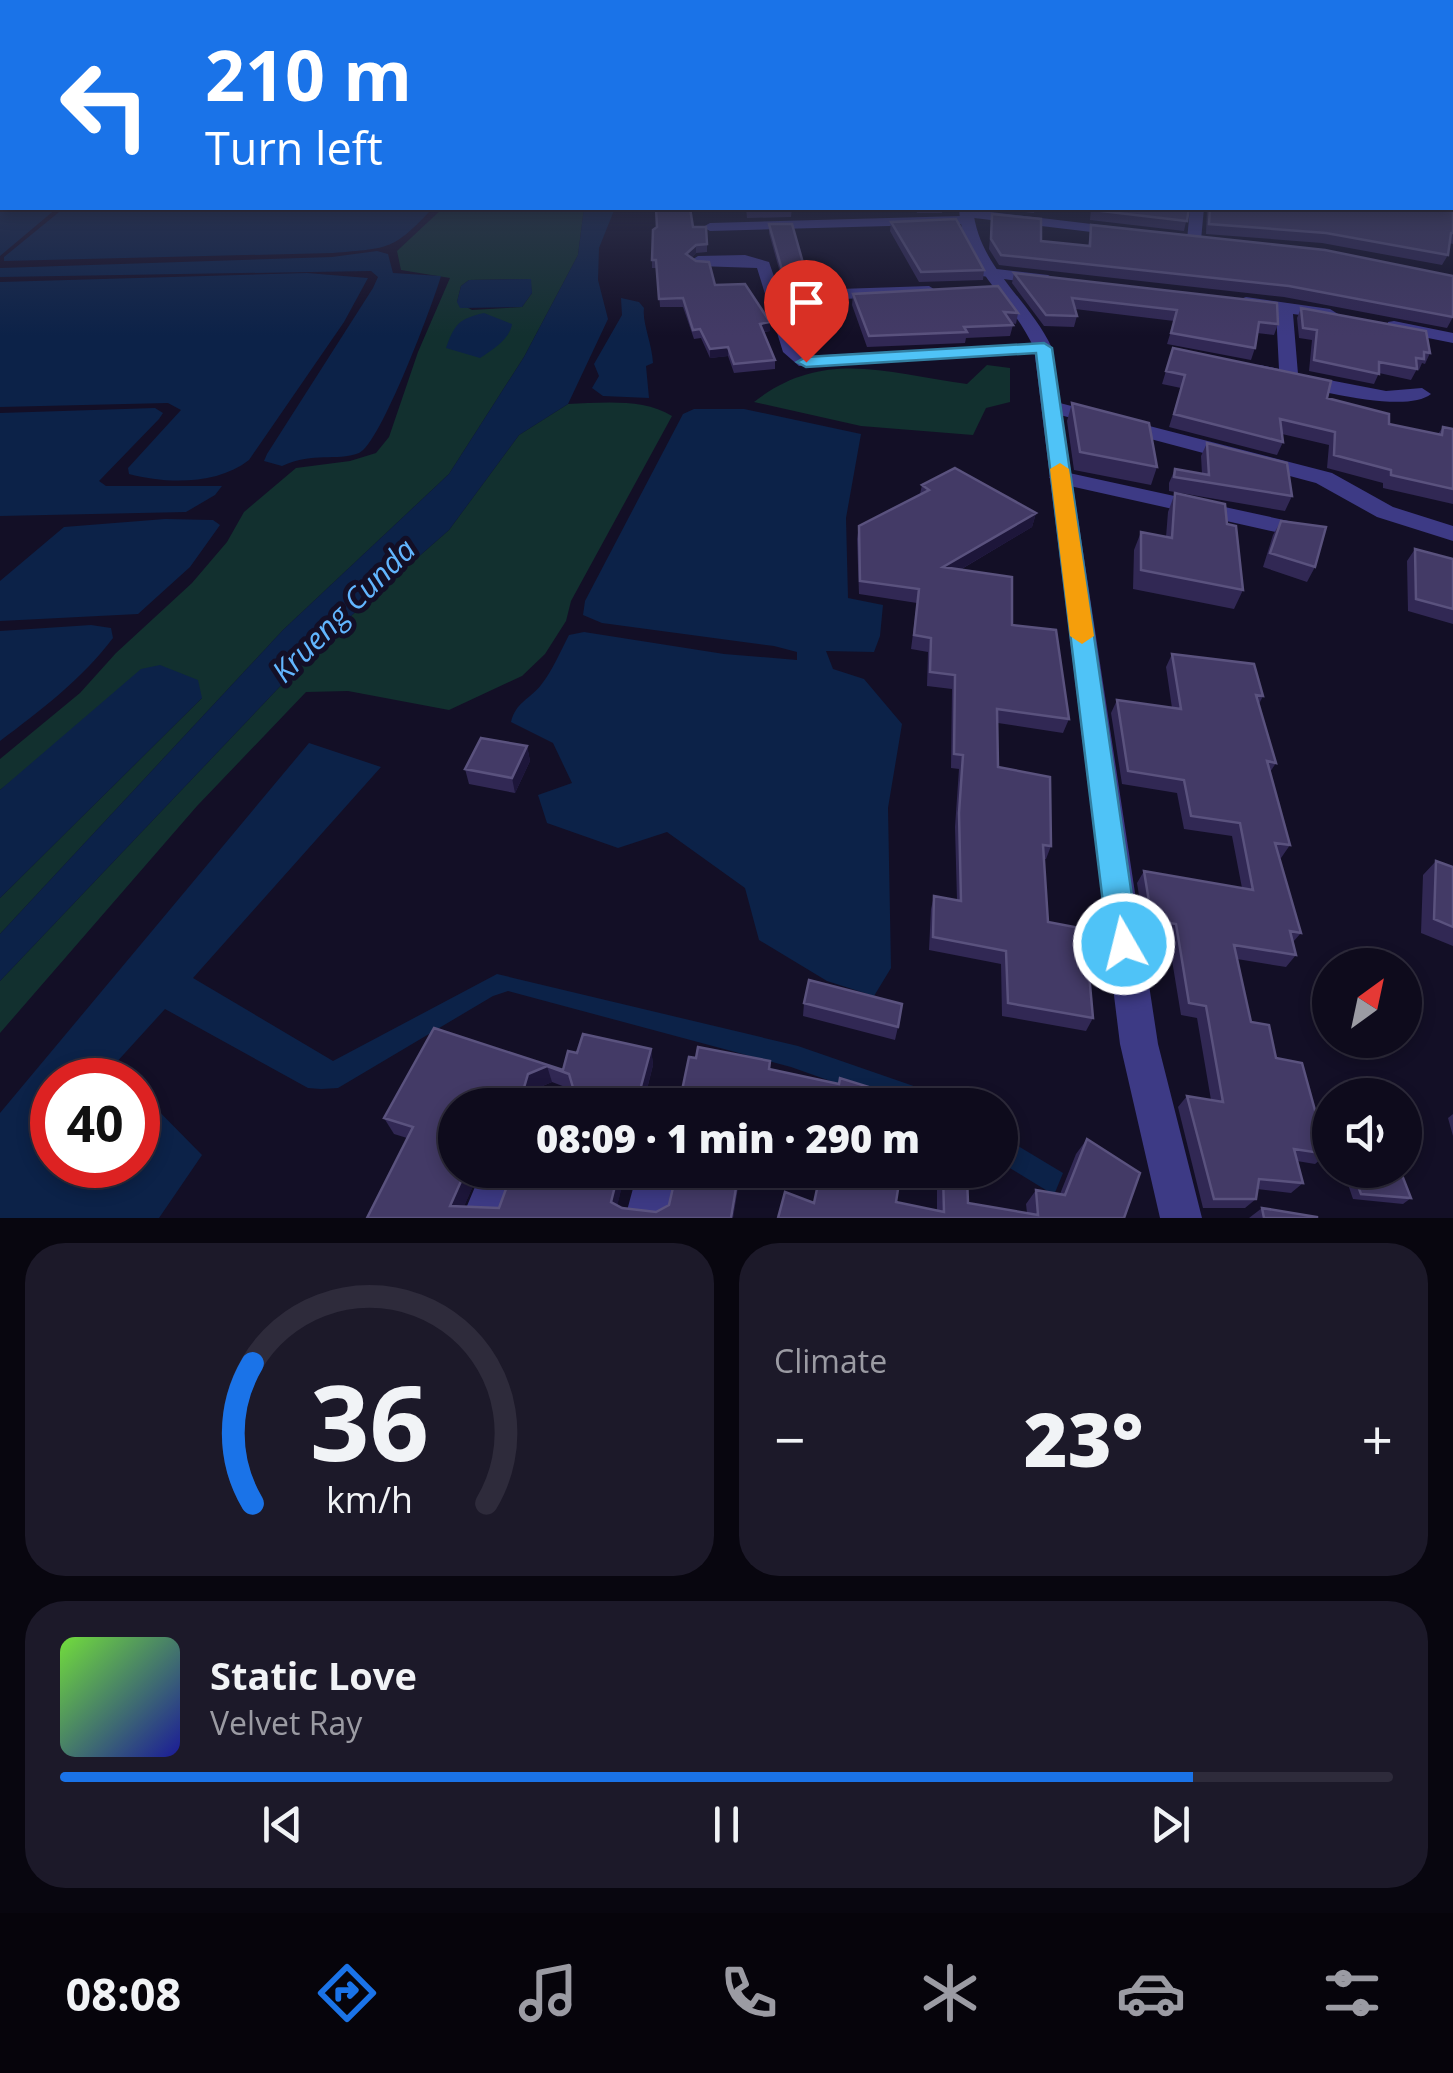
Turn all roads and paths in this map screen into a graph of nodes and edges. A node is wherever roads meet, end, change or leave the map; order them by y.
1 (739, 223) edge
2 (800, 223) edge
3 (969, 223) edge
4 (1042, 223) edge
5 (1196, 223) edge
6 (740, 226) junction
7 (710, 227) edge
8 (1137, 234) edge
9 (1175, 238) edge
10 (1194, 240) junction
11 (1212, 242) edge
12 (698, 262) edge
13 (1067, 282) edge
14 (989, 284) junction
15 (942, 290) edge
16 (772, 296) junction
17 (1225, 300) edge
18 (1284, 306) junction
19 (1341, 316) edge
20 (1376, 323) edge
21 (1453, 338) edge
22 (1044, 348) junction
23 (1237, 366) edge
24 (1289, 376) junction
25 (1422, 394) dead end
26 (1052, 407) junction
27 (1060, 476) junction
28 (1307, 532) edge
29 (1453, 534) edge
30 (495, 1188) edge
31 (654, 1188) edge
32 (483, 1218) edge
33 (646, 1218) edge
34 (1181, 1218) edge

1 - 6 street
2 - 6 street
3 - 14 street
4 - 8 street
5 - 10 street
6 - 7 street
9 - 10 street
10 - 11 street
12 - 16 street
13 - 14 street
14 - 22 street
15 - 16 street
16 - 22 street
17 - 18 street
18 - 19 street
18 - 24 street
20 - 21 street
22 - 26 street
23 - 24 street
24 - 25 street
26 - 27 street
26 - 29 street
27 - 28 street
27 - 34 street
30 - 32 street
31 - 33 street

